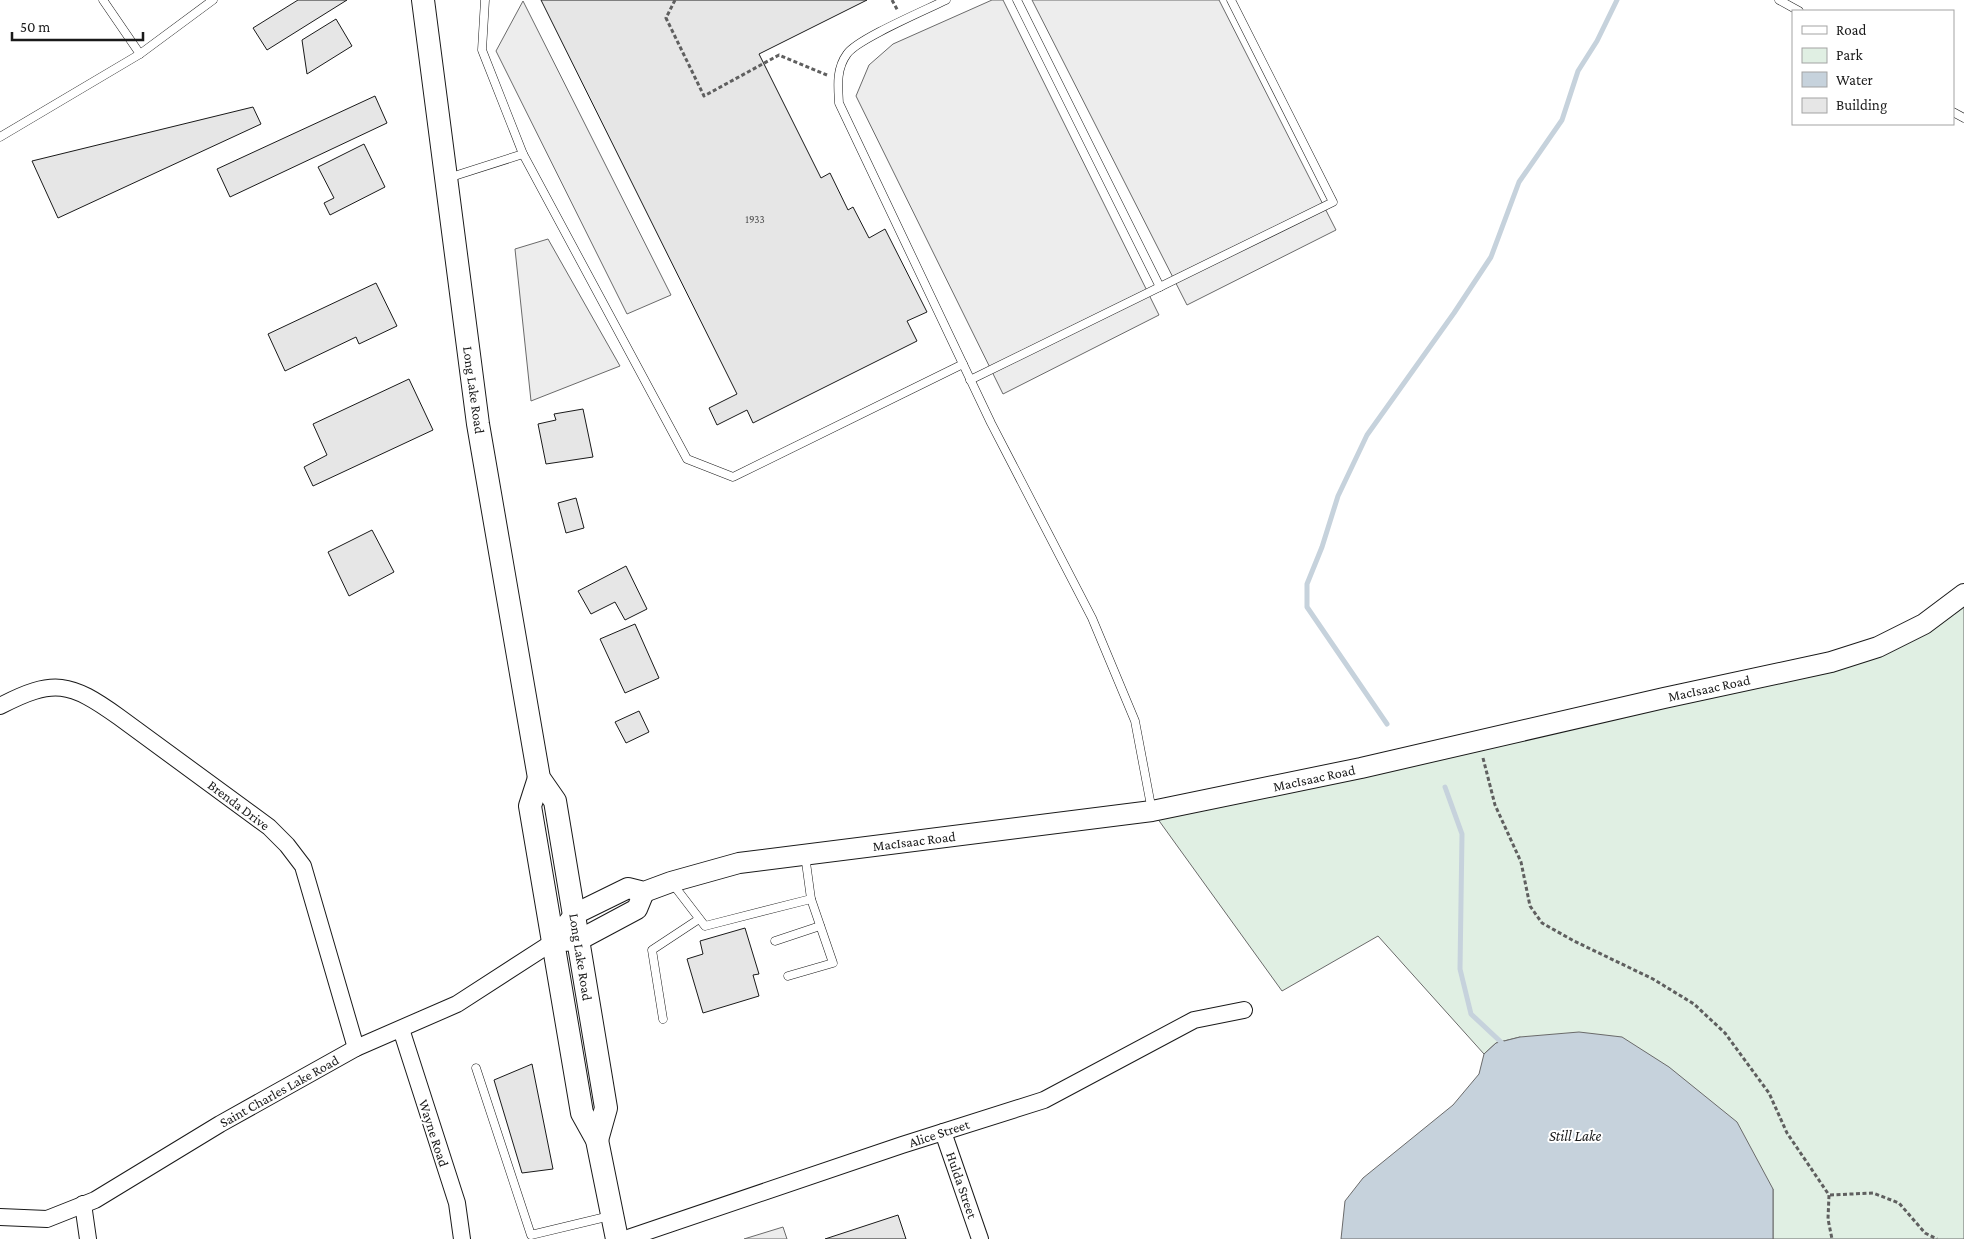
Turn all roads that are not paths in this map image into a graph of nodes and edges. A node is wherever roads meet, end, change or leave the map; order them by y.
1 (103, 0) edge
2 (213, 0) edge
3 (423, 0) edge
4 (485, 0) edge
5 (946, 0) edge
6 (1017, 0) edge
7 (1232, 0) edge
8 (1779, 0) edge
9 (1796, 10) edge
10 (140, 54) junction
11 (0, 137) edge
12 (523, 154) junction
13 (445, 178) junction
14 (1160, 287) junction
15 (963, 364) junction
16 (970, 380) junction
17 (1964, 594) edge
18 (0, 706) edge
19 (539, 778) junction
20 (1152, 811) junction
21 (805, 855) junction
22 (671, 882) junction
23 (644, 892) junction
24 (811, 899) junction
25 (574, 914) junction
26 (699, 919) junction
27 (820, 926) junction
28 (579, 940) junction
29 (775, 941) dead end
30 (553, 942) junction
31 (788, 976) dead end
32 (1244, 1010) dead end
33 (662, 1019) dead end
34 (401, 1029) junction
35 (356, 1048) junction
36 (476, 1068) dead end
37 (944, 1132) junction
38 (597, 1140) junction
39 (83, 1204) junction
40 (612, 1216) junction
41 (0, 1217) edge
42 (88, 1239) edge
43 (462, 1239) edge
44 (617, 1239) edge
45 (625, 1239) edge
46 (980, 1239) edge

1 - 10 lane
2 - 10 lane
3 - 13 main road, Long Lake Road
4 - 12 lane
5 - 15 lane
6 - 14 lane
7 - 14 lane
8 - 9 lane
10 - 11 lane
12 - 13 lane
12 - 15 lane
13 - 19 main road, Long Lake Road
14 - 16 lane
15 - 16 lane
16 - 20 lane
17 - 20 street, MacIsaac Road
18 - 35 street, Brenda Drive
19 - 25 main road, Long Lake Road
19 - 30 main road, Long Lake Road
20 - 21 street, MacIsaac Road
21 - 22 street, MacIsaac Road
21 - 24 lane
22 - 23 street, MacIsaac Road
22 - 26 lane
23 - 25 street, MacIsaac Road
23 - 28 street
24 - 26 lane
24 - 27 lane
25 - 28 main road, Long Lake Road
25 - 30 street, MacIsaac Road
26 - 33 lane
27 - 29 lane
27 - 31 lane
28 - 30 street
28 - 38 main road, Long Lake Road
30 - 34 street, Saint Charles Lake Road
30 - 38 main road, Long Lake Road
32 - 37 street, Alice Street
34 - 35 street, Saint Charles Lake Road
34 - 43 street, Wayne Road
35 - 39 street, Saint Charles Lake Road
36 - 40 lane
37 - 45 street, Alice Street
37 - 46 street, Hulda Street
38 - 40 main road, Long Lake Road
39 - 41 street, Saint Charles Lake Road
39 - 42 street
40 - 44 main road, Long Lake Road

